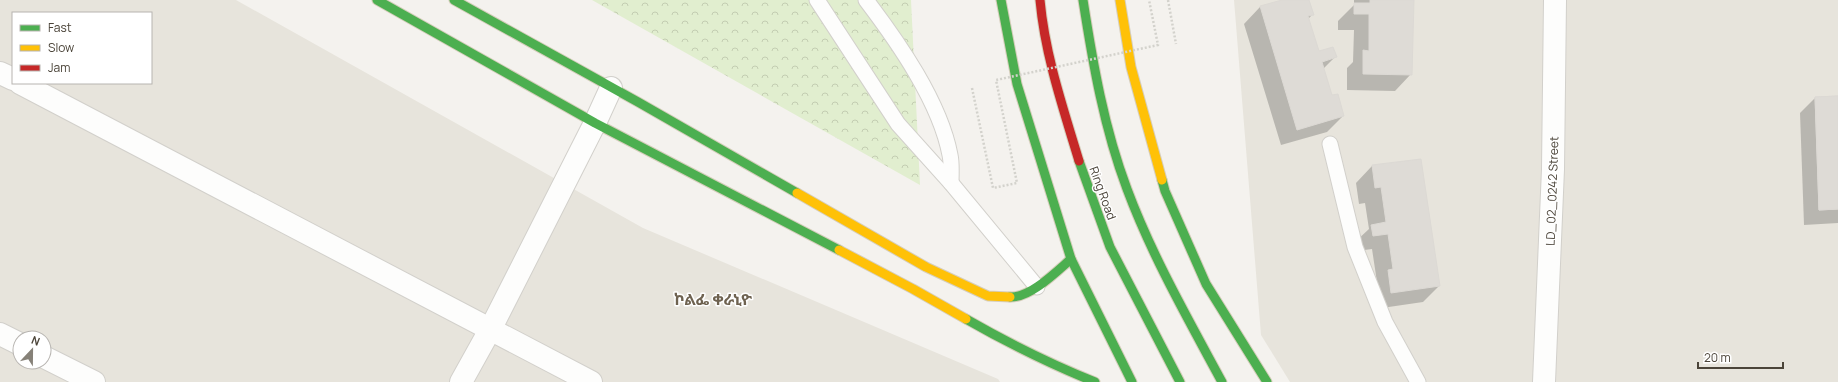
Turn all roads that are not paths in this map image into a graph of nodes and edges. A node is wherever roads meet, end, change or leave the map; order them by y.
1 (377, 0) edge
2 (454, 0) edge
3 (817, 0) edge
4 (866, 0) edge
5 (1002, 0) edge
6 (1040, 0) edge
7 (1083, 0) edge
8 (1120, 0) edge
9 (1555, 0) edge
10 (0, 72) edge
11 (12, 78) edge
12 (22, 84) edge
13 (611, 88) junction
14 (595, 123) junction
15 (1330, 144) dead end
16 (951, 182) junction
17 (1071, 259) junction
18 (1037, 287) junction
19 (490, 328) junction
20 (0, 334) edge
21 (12, 340) edge
22 (52, 361) edge
23 (94, 382) edge
24 (461, 382) edge
25 (591, 382) edge
26 (1095, 382) edge
27 (1132, 382) edge
28 (1180, 382) edge
29 (1222, 382) edge
30 (1267, 382) edge
31 (1418, 382) edge
32 (1544, 382) edge

1 - 14 main road
2 - 13 main road
3 - 16 lane
4 - 16 lane
5 - 17 main road
6 - 28 main road, Ring Road
7 - 29 main road, Ring Road
8 - 30 main road
9 - 32 street, LD_02_0242 Street
10 - 11 street
12 - 19 street
13 - 14 street
13 - 18 main road
14 - 19 street
14 - 26 main road
15 - 31 lane
16 - 18 lane
17 - 18 main road
17 - 27 main road
19 - 24 street
19 - 25 street
20 - 21 street
22 - 23 street

